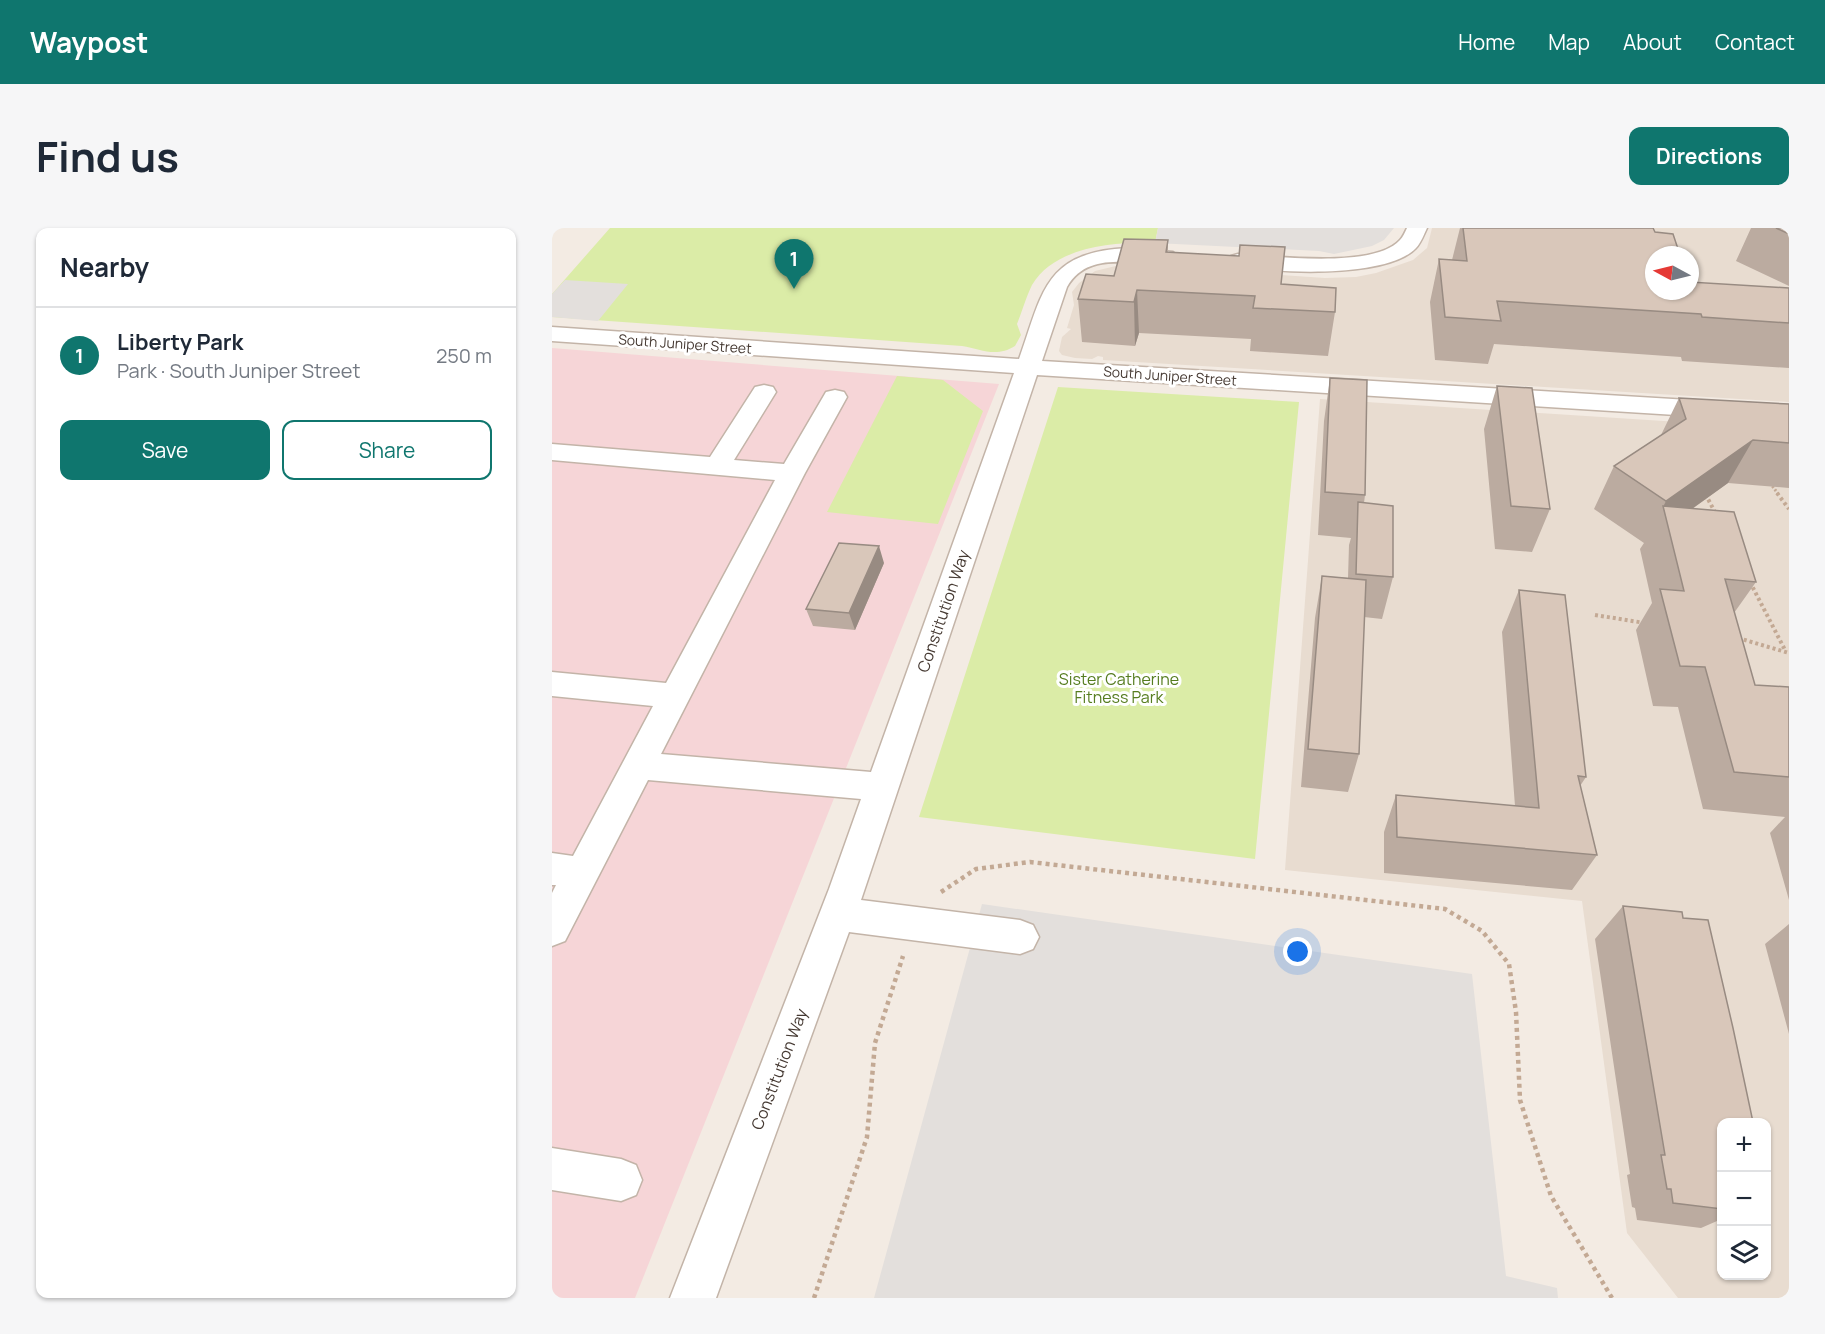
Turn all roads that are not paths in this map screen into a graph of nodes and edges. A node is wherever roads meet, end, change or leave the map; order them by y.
1 (1417, 228) edge
2 (552, 334) edge
3 (1028, 367) junction
4 (765, 392) dead end
5 (835, 397) dead end
6 (1789, 414) edge
7 (552, 452) edge
8 (717, 466) junction
9 (792, 473) junction
10 (552, 684) edge
11 (675, 696) junction
12 (638, 766) junction
13 (882, 788) junction
14 (567, 871) edge
15 (838, 914) junction
16 (552, 929) edge
17 (1020, 938) dead end
18 (552, 1169) edge
19 (621, 1180) dead end
20 (693, 1298) edge

1 - 3 street, Constitution Way
2 - 3 street, South Juniper Street
3 - 6 street, South Juniper Street
3 - 13 street, Constitution Way
4 - 8 street
5 - 9 street
7 - 8 street
8 - 9 street
9 - 11 street
10 - 11 street
11 - 12 street
12 - 13 street
12 - 14 street
13 - 15 street, Constitution Way
14 - 16 street
15 - 17 street
15 - 20 street, Constitution Way
18 - 19 street

